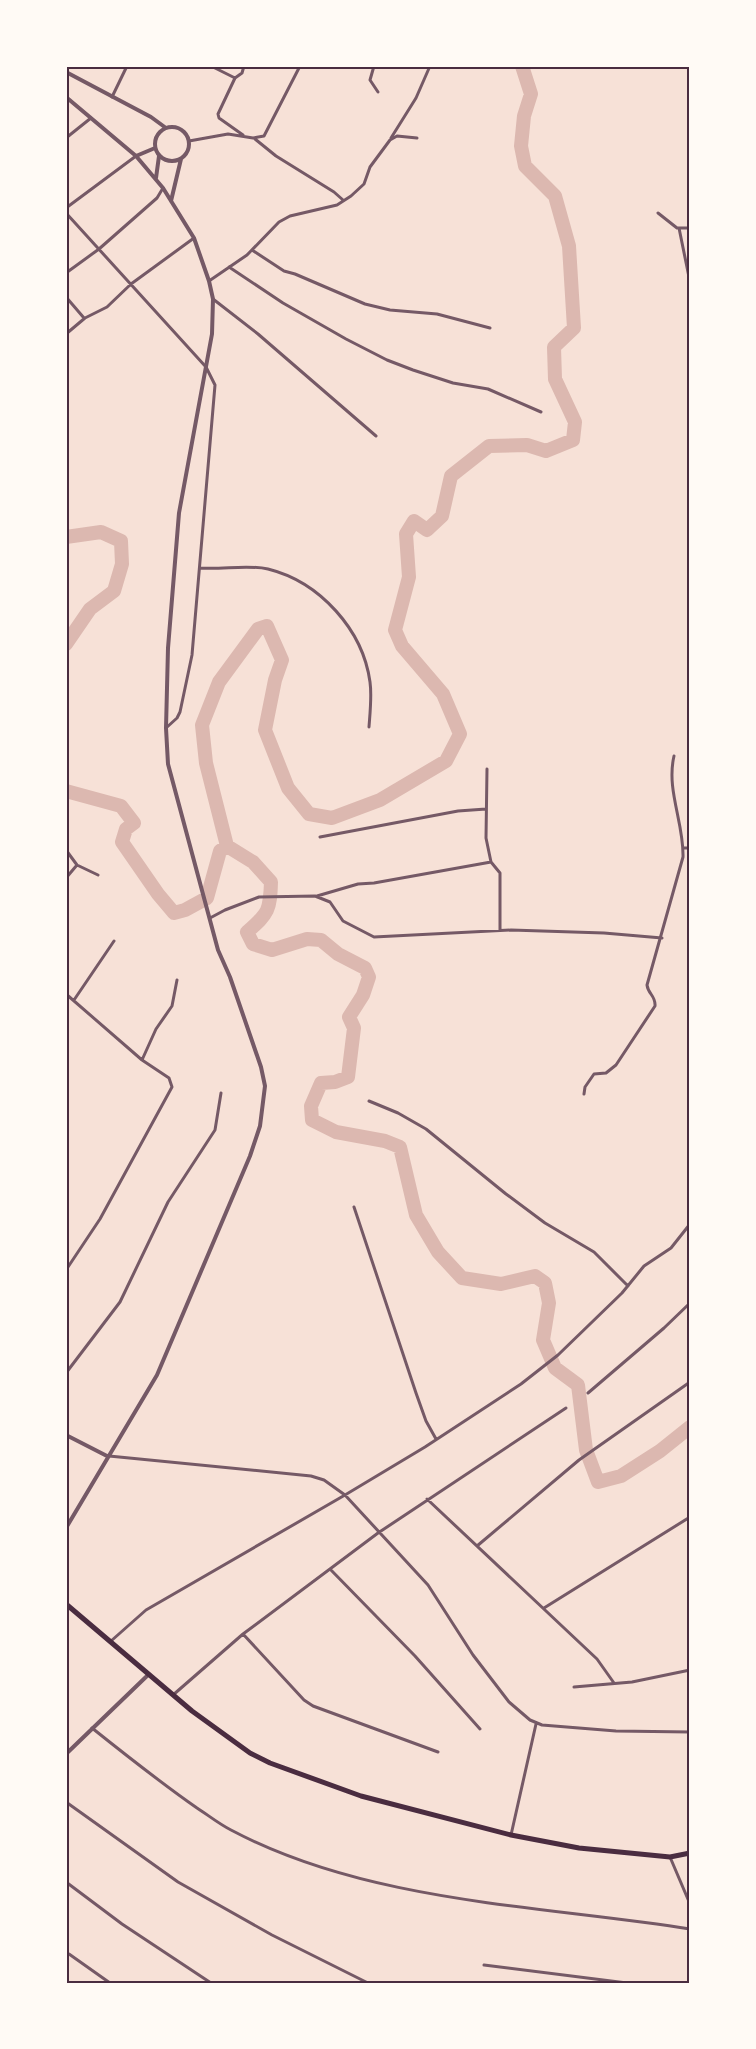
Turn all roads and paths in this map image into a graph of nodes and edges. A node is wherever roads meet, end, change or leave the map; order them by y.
1 (127, 66) edge
2 (211, 66) edge
3 (244, 66) edge
4 (300, 66) edge
5 (374, 66) edge
6 (429, 66) edge
7 (66, 72) edge
8 (236, 78) junction
9 (378, 92) dead end
10 (66, 97) edge
11 (112, 97) junction
12 (91, 118) junction
13 (166, 128) junction
14 (244, 136) junction
15 (66, 138) edge
16 (253, 138) junction
17 (417, 138) dead end
18 (390, 140) junction
19 (189, 141) junction
20 (155, 148) junction
21 (159, 155) junction
22 (136, 156) junction
23 (181, 159) junction
24 (156, 179) junction
25 (163, 188) junction
26 (343, 201) junction
27 (171, 202) junction
28 (66, 208) edge
29 (66, 213) edge
30 (658, 213) dead end
31 (679, 228) junction
32 (690, 228) edge
33 (194, 238) junction
34 (99, 249) junction
35 (252, 250) junction
36 (229, 267) junction
37 (66, 273) edge
38 (209, 281) junction
39 (690, 282) edge
40 (131, 284) junction
41 (66, 297) edge
42 (213, 299) junction
43 (85, 318) junction
44 (490, 328) dead end
45 (66, 334) edge
46 (206, 367) junction
47 (541, 412) dead end
48 (376, 436) dead end
49 (200, 568) junction
50 (369, 727) dead end
51 (166, 728) junction
52 (674, 756) dead end
53 (488, 769) dead end
54 (486, 809) junction
55 (320, 837) dead end
56 (683, 848) junction
57 (690, 848) edge
58 (66, 850) edge
59 (492, 862) junction
60 (77, 865) junction
61 (98, 875) dead end
62 (66, 878) edge
63 (315, 896) junction
64 (209, 916) junction
65 (500, 930) junction
66 (662, 938) junction
67 (114, 941) dead end
68 (177, 980) dead end
69 (66, 994) edge
70 (74, 1000) junction
71 (142, 1060) junction
72 (221, 1093) dead end
73 (584, 1094) dead end
74 (369, 1101) dead end
75 (354, 1207) dead end
76 (690, 1224) edge
77 (66, 1270) edge
78 (628, 1286) junction
79 (690, 1303) edge
80 (66, 1373) edge
81 (690, 1382) edge
82 (588, 1393) dead end
83 (566, 1408) dead end
84 (66, 1435) edge
85 (436, 1439) junction
86 (107, 1456) junction
87 (345, 1495) junction
88 (427, 1499) junction
89 (690, 1517) edge
90 (66, 1528) edge
91 (378, 1533) junction
92 (477, 1546) junction
93 (330, 1569) junction
94 (66, 1604) edge
95 (543, 1608) junction
96 (243, 1634) junction
97 (111, 1641) junction
98 (690, 1670) edge
99 (148, 1675) junction
100 (615, 1683) junction
101 (574, 1687) dead end
102 (173, 1695) junction
103 (536, 1724) junction
104 (92, 1728) junction
105 (480, 1729) dead end
106 (690, 1732) edge
107 (438, 1752) dead end
108 (66, 1754) edge
109 (66, 1802) edge
110 (511, 1835) junction
111 (690, 1853) edge
112 (670, 1857) junction
113 (66, 1882) edge
114 (690, 1904) edge
115 (690, 1929) edge
116 (69, 1953) dead end
117 (484, 1965) dead end
118 (110, 1983) edge
119 (211, 1983) edge
120 (368, 1983) edge
121 (627, 1983) edge

1 - 11 street
2 - 8 street
3 - 8 street
4 - 16 street
5 - 9 street
6 - 18 street
7 - 11 street
8 - 14 street
10 - 12 street
11 - 13 street
12 - 15 street
12 - 22 street
13 - 19 street
13 - 20 street
14 - 16 street
14 - 19 street
16 - 26 street
17 - 18 street
18 - 26 street
19 - 23 street
20 - 21 street
20 - 22 street
21 - 23 street
21 - 24 street
22 - 24 street
22 - 28 street
23 - 27 street
24 - 25 street
25 - 27 street
25 - 34 street
26 - 35 street
27 - 33 street
29 - 34 street
30 - 31 street
31 - 32 street
31 - 39 street
33 - 38 street
33 - 40 street
34 - 37 street
34 - 40 street
35 - 36 street
35 - 44 street
36 - 38 street
36 - 47 street
38 - 42 street
40 - 43 street
40 - 46 street
41 - 43 street
42 - 46 street
42 - 48 street
43 - 45 street
46 - 49 street
46 - 51 street
49 - 50 street
49 - 51 street
51 - 64 street
52 - 56 street
53 - 54 street
54 - 55 street
54 - 59 street
56 - 57 street
56 - 66 street
58 - 60 street
59 - 63 street
59 - 65 street
60 - 61 street
60 - 62 street
63 - 64 street
63 - 65 street
64 - 86 street
65 - 66 street
66 - 73 street
67 - 70 street
68 - 71 street
69 - 70 street
70 - 71 street
71 - 77 street
72 - 80 street
74 - 78 street
75 - 85 street
76 - 78 street
78 - 85 street
79 - 82 street
81 - 92 street
83 - 88 street
84 - 86 street
85 - 87 street
86 - 87 street
86 - 90 street
87 - 91 street
87 - 97 street
88 - 91 street
88 - 92 street
89 - 95 street
91 - 93 street
91 - 103 street
92 - 95 street
93 - 96 street
93 - 105 street
94 - 97 main road
95 - 100 street
96 - 102 street
96 - 107 street
97 - 99 main road
98 - 100 street
99 - 102 main road
99 - 104 street
100 - 101 street
102 - 110 main road
103 - 106 street
103 - 110 street
104 - 108 street
104 - 115 street
109 - 120 street
110 - 112 main road
111 - 112 main road
112 - 114 street
113 - 119 street
116 - 118 street
117 - 121 street

